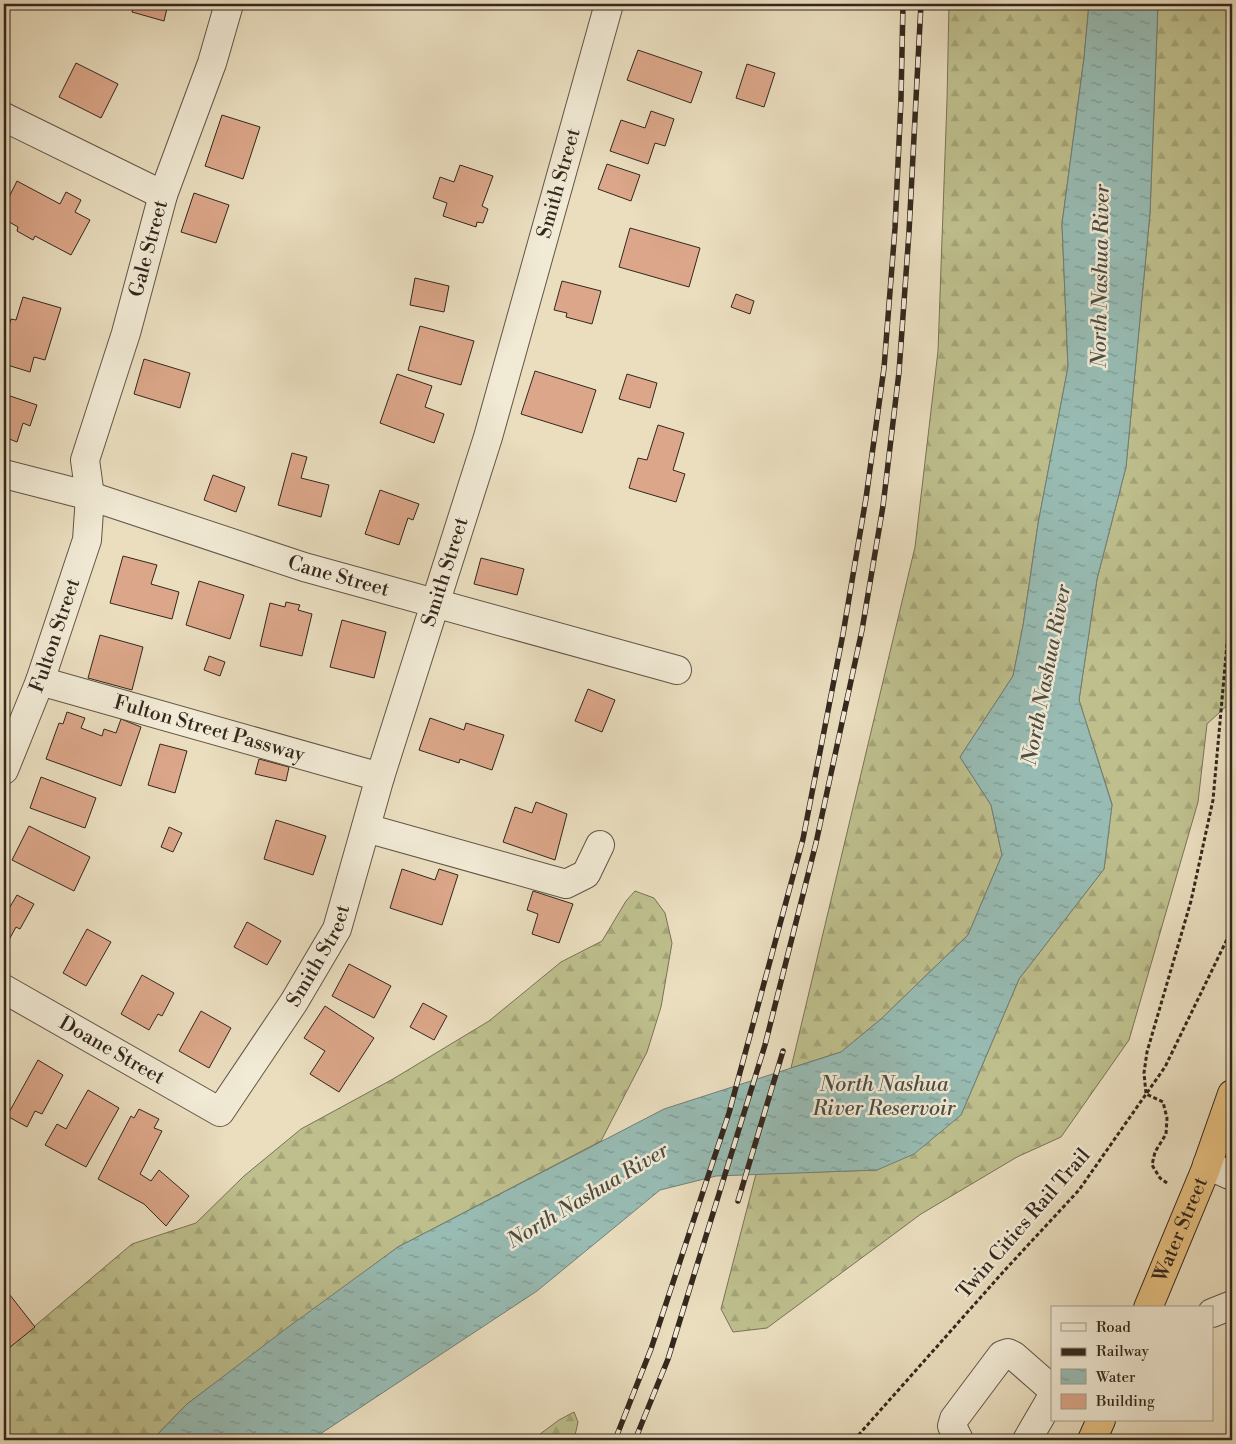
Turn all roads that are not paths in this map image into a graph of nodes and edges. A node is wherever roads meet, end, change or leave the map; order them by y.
1 (229, 4) edge
2 (609, 4) edge
3 (4, 117) edge
4 (163, 195) junction
5 (4, 474) edge
6 (90, 496) junction
7 (435, 602) junction
8 (676, 670) dead end
9 (40, 681) junction
10 (4, 770) edge
11 (380, 777) junction
12 (366, 828) junction
13 (600, 845) dead end
14 (4, 989) edge
15 (1232, 1094) edge
16 (220, 1112) joint
17 (1207, 1165) junction
18 (1232, 1176) edge
19 (1232, 1305) edge
20 (1150, 1306) edge
21 (1214, 1312) edge
22 (1051, 1387) edge
23 (1051, 1399) edge
24 (1100, 1422) edge
25 (959, 1440) edge
26 (1027, 1440) edge
27 (1092, 1440) edge

1 - 4 street, Gale Street
2 - 7 street, Smith Street
3 - 4 street
4 - 6 street, Gale Street
5 - 6 street, Cane Street
6 - 7 street, Cane Street
6 - 9 street, Fulton Street
7 - 8 street, Cane Street
7 - 11 street, Smith Street
9 - 10 street, Fulton Street
9 - 11 street, Fulton Street Passway
11 - 12 street, Smith Street
12 - 13 street
12 - 16 street, Smith Street
14 - 16 street, Doane Street
15 - 17 highway, Water Street
17 - 18 street
17 - 20 highway, Water Street
19 - 21 street
22 - 25 street
23 - 26 street
24 - 27 highway

